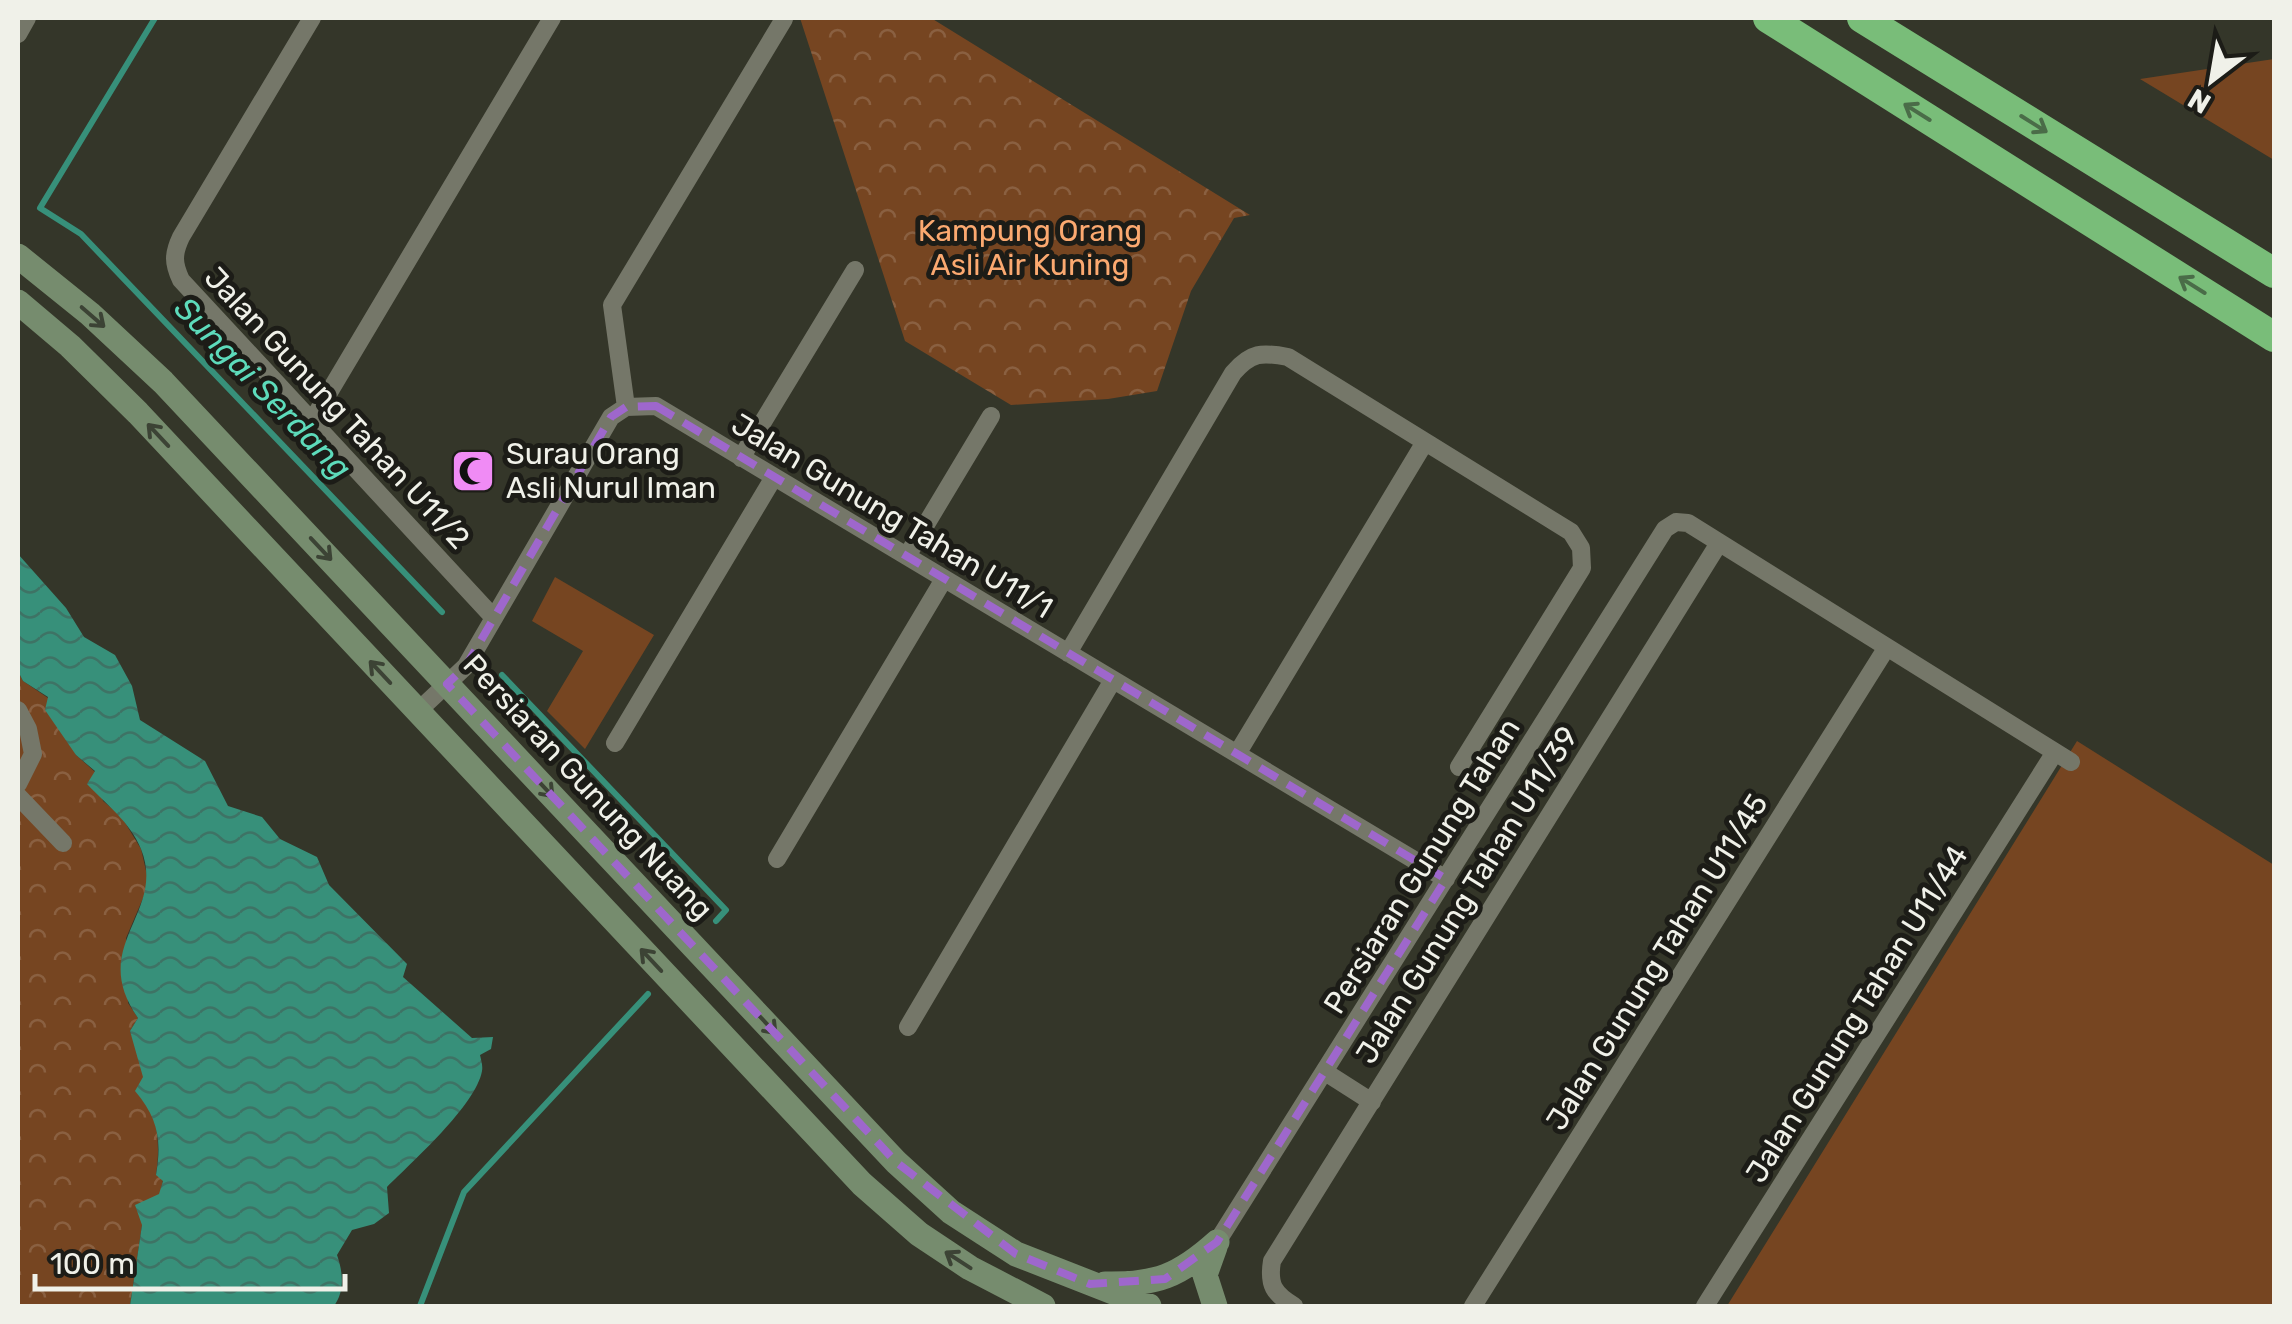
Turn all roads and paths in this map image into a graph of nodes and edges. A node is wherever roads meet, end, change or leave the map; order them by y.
1 (27, 18) edge
2 (312, 18) edge
3 (552, 18) edge
4 (1768, 18) edge
5 (1862, 18) edge
6 (784, 19) edge
7 (18, 34) edge
8 (18, 256) edge
9 (855, 270) dead end
10 (2274, 272) edge
11 (18, 302) edge
12 (2274, 337) edge
13 (626, 407) junction
14 (991, 416) dead end
15 (312, 421) junction
16 (1425, 442) junction
17 (741, 458) junction
18 (774, 477) junction
19 (1719, 543) junction
20 (906, 556) junction
21 (944, 579) junction
22 (494, 618) junction
23 (1887, 648) junction
24 (1068, 653) junction
25 (1113, 680) junction
26 (447, 684) junction
27 (18, 710) edge
28 (417, 712) junction
29 (615, 744) dead end
30 (1237, 754) junction
31 (1459, 767) dead end
32 (18, 784) edge
33 (18, 796) edge
34 (63, 842) dead end
35 (777, 859) dead end
36 (1446, 879) junction
37 (908, 1026) dead end
38 (1325, 1072) junction
39 (1372, 1102) junction
40 (1217, 1242) junction
41 (1090, 1284) junction
42 (1043, 1306) edge
43 (1149, 1306) edge
44 (1215, 1306) edge
45 (1294, 1306) edge
46 (1474, 1306) edge
47 (1705, 1306) edge

1 - 7 street
2 - 15 street, Jalan Gunung Tahan U11/2
3 - 15 street
12 -> 4 highway
5 -> 10 highway
6 - 13 street
8 -> 26 street, Persiaran Gunung Nuang
9 - 17 street
28 -> 11 street
13 - 17 street, Jalan Gunung Tahan U11/1
13 - 22 street
14 - 20 street
15 - 22 street, Jalan Gunung Tahan U11/2
16 - 24 street
16 - 30 street
16 - 31 street
17 - 18 street, Jalan Gunung Tahan U11/1
18 - 20 street, Jalan Gunung Tahan U11/1
18 - 29 street
19 - 23 street
19 - 36 street, Persiaran Gunung Tahan
19 - 39 street, Jalan Gunung Tahan U11/39
20 - 21 street, Jalan Gunung Tahan U11/1
21 - 24 street, Jalan Gunung Tahan U11/1
21 - 35 street
22 - 26 street
23 - 46 street, Jalan Gunung Tahan U11/45
23 - 47 street, Jalan Gunung Tahan U11/44
24 - 25 street, Jalan Gunung Tahan U11/1
25 - 30 street, Jalan Gunung Tahan U11/1
25 - 37 street
26 - 28 street
26 -> 41 street, Persiaran Gunung Nuang
27 - 32 street
42 -> 28 street
30 - 36 street, Jalan Gunung Tahan U11/1
33 - 34 street
36 - 38 street, Persiaran Gunung Tahan
38 - 39 street
38 - 40 street, Persiaran Gunung Tahan
39 - 45 street, Jalan Gunung Tahan U11/39
40 - 41 street
40 - 44 street
41 - 43 street, Persiaran Gunung Nuang

